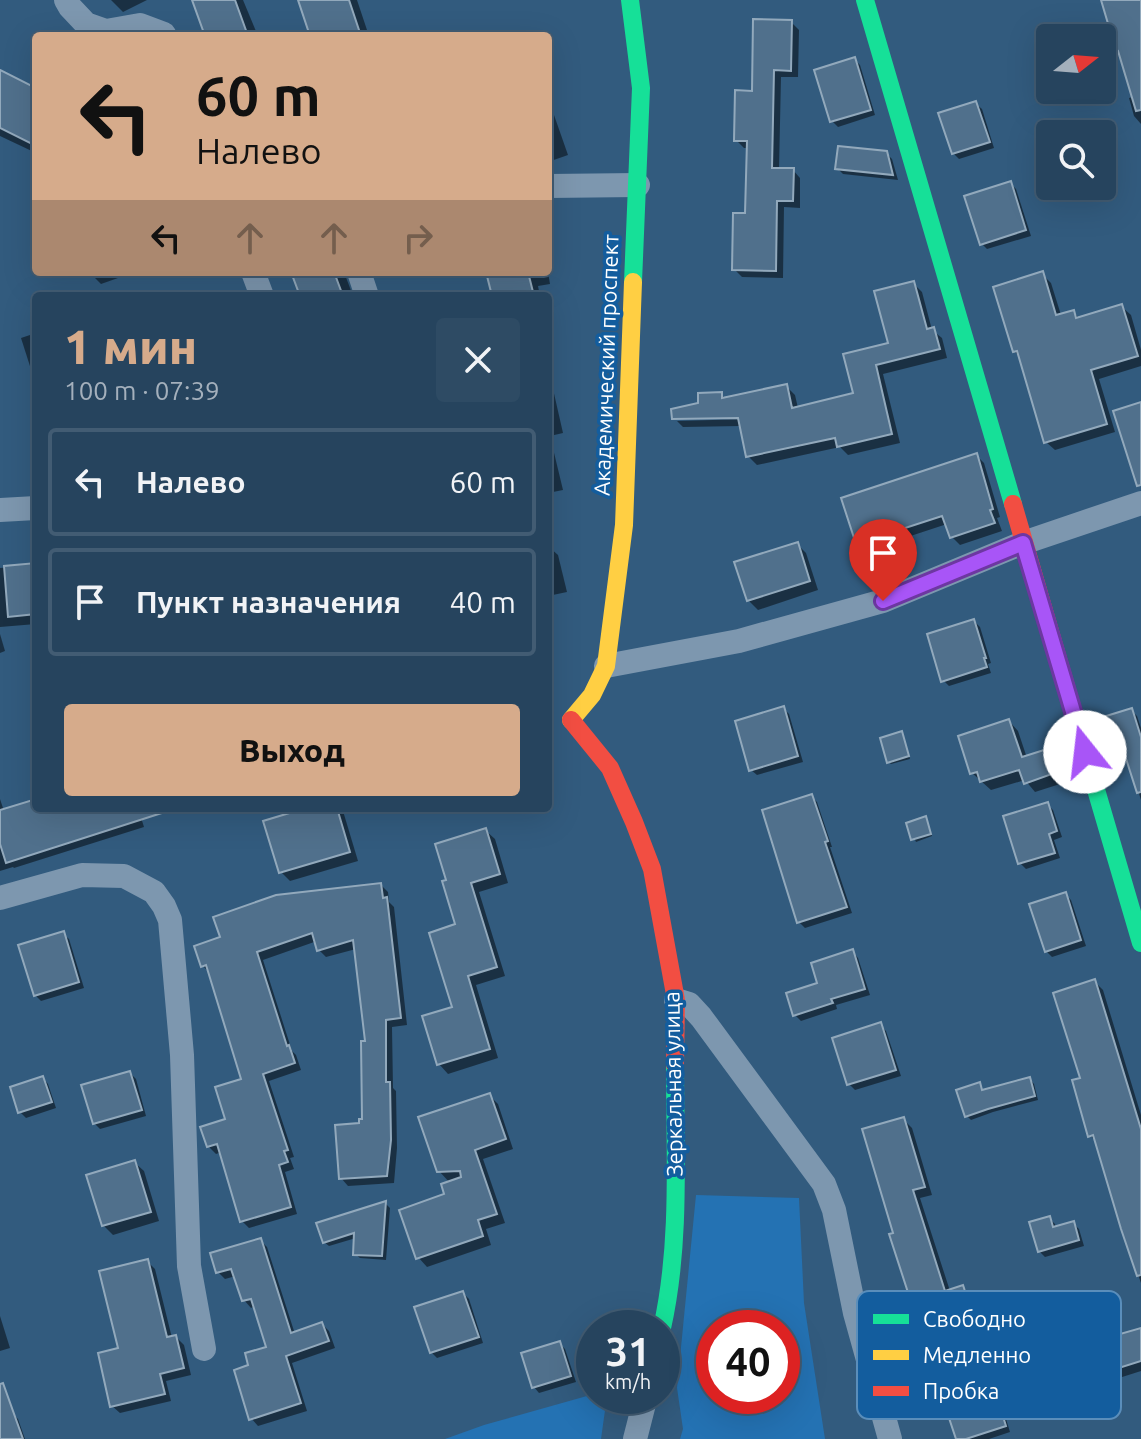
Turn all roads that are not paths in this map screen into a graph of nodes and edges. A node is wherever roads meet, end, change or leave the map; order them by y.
1 (66, 0) edge
2 (865, 0) edge
3 (633, 1) edge
4 (159, 32) edge
5 (638, 185) junction
6 (552, 186) edge
7 (1141, 503) edge
8 (32, 508) edge
9 (0, 510) edge
10 (1023, 543) junction
11 (606, 666) junction
12 (565, 718) joint
13 (0, 898) edge
14 (1141, 943) edge
15 (676, 1000) junction
16 (666, 1310) edge
17 (857, 1320) edge
18 (204, 1349) dead end
19 (641, 1414) edge
20 (884, 1419) edge
21 (635, 1439) edge
22 (890, 1439) edge

1 - 4 street
2 - 10 street
3 - 5 street, Академический проспект
5 - 6 street
5 - 11 street, Академический проспект
7 - 10 street
8 - 9 street
10 - 11 street
10 - 14 street
11 - 12 street, Академический проспект
12 - 15 street, Зеркальная улица
13 - 18 street
15 - 16 street, Зеркальная улица
15 - 17 street
19 - 21 street
20 - 22 street

